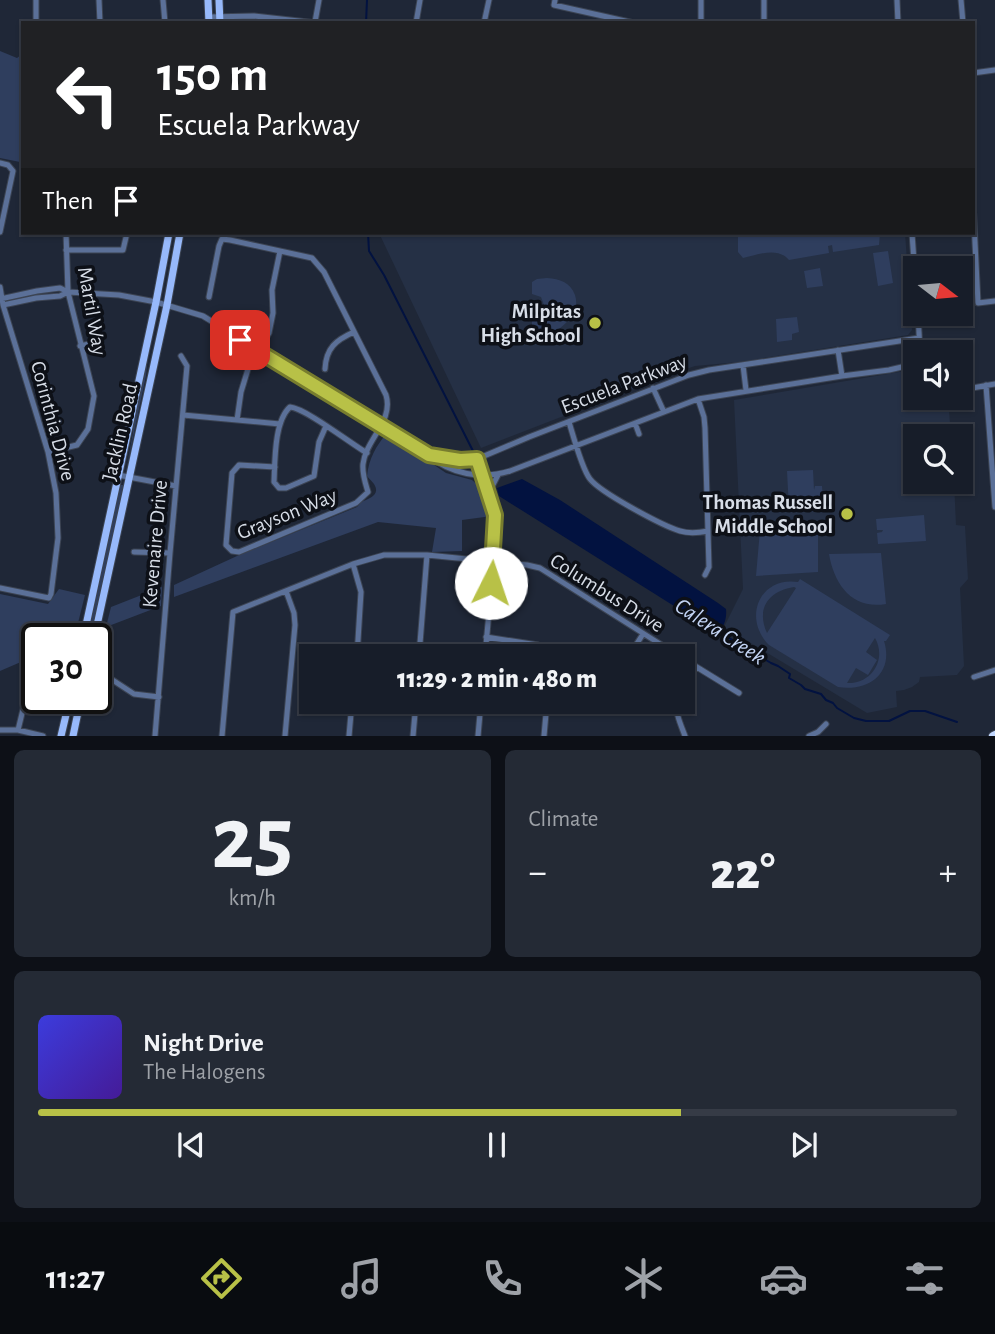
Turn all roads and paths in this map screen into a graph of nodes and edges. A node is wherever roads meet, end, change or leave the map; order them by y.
1 (36, 0) edge
2 (99, 0) edge
3 (163, 0) edge
4 (208, 0) edge
5 (219, 0) edge
6 (319, 0) edge
7 (421, 0) edge
8 (489, 0) edge
9 (701, 0) edge
10 (764, 0) edge
11 (897, 0) edge
12 (961, 0) edge
13 (554, 3) edge
14 (210, 20) edge
15 (220, 20) edge
16 (36, 21) edge
17 (100, 21) edge
18 (165, 21) edge
19 (306, 21) edge
20 (316, 21) edge
21 (416, 21) edge
22 (484, 21) edge
23 (626, 21) edge
24 (701, 21) edge
25 (764, 21) edge
26 (898, 21) edge
27 (963, 21) edge
28 (995, 70) edge
29 (975, 73) edge
30 (0, 163) edge
31 (0, 232) edge
32 (66, 235) edge
33 (127, 235) edge
34 (169, 235) edge
35 (180, 235) edge
36 (912, 235) edge
37 (975, 235) edge
38 (66, 250) junction
39 (280, 251) junction
40 (914, 256) edge
41 (0, 287) edge
42 (68, 292) junction
43 (209, 297) dead end
44 (995, 301) edge
45 (1, 302) edge
46 (156, 302) junction
47 (167, 305) junction
48 (919, 326) edge
49 (354, 332) junction
50 (919, 338) joint
51 (98, 342) dead end
52 (80, 346) junction
53 (838, 350) junction
54 (258, 351) junction
55 (181, 356) dead end
56 (743, 365) junction
57 (903, 367) edge
58 (325, 369) dead end
59 (842, 376) junction
60 (995, 384) edge
61 (986, 386) junction
62 (653, 388) junction
63 (973, 388) edge
64 (747, 390) junction
65 (698, 399) junction
66 (664, 412) junction
67 (183, 415) junction
68 (237, 420) junction
69 (569, 422) junction
70 (635, 423) junction
71 (280, 424) junction
72 (380, 425) junction
73 (326, 426) junction
74 (639, 434) dead end
75 (577, 446) junction
76 (48, 452) junction
77 (367, 453) junction
78 (429, 455) junction
79 (477, 459) junction
80 (275, 467) junction
81 (498, 474) junction
82 (118, 475) junction
83 (482, 475) junction
84 (128, 477) junction
85 (176, 486) junction
86 (488, 494) junction
87 (995, 507) edge
88 (708, 531) junction
89 (134, 552) dead end
90 (170, 553) junction
91 (427, 555) junction
92 (493, 562) junction
93 (353, 564) junction
94 (705, 575) dead end
95 (0, 588) edge
96 (286, 591) junction
97 (86, 623) edge
98 (97, 623) edge
99 (643, 634) junction
100 (486, 638) junction
101 (358, 644) edge
102 (420, 644) edge
103 (486, 644) edge
104 (531, 644) edge
105 (637, 644) edge
106 (660, 644) edge
107 (696, 667) edge
108 (995, 670) edge
109 (974, 677) dead end
110 (112, 680) edge
111 (739, 693) dead end
112 (159, 697) junction
113 (22, 714) edge
114 (66, 714) edge
115 (78, 714) edge
116 (351, 714) edge
117 (415, 714) edge
118 (480, 714) edge
119 (546, 714) edge
120 (677, 714) edge
121 (826, 724) dead end
122 (0, 730) edge
123 (18, 730) junction
124 (43, 736) edge
125 (61, 736) edge
126 (73, 736) edge
127 (155, 736) edge
128 (222, 736) edge
129 (285, 736) edge
130 (349, 736) edge
131 (413, 736) edge
132 (478, 736) edge
133 (544, 736) edge
134 (685, 736) edge
135 (809, 736) edge

1 - 16 street
2 - 17 street
3 - 18 street
4 - 14 main road
5 - 15 main road
6 - 20 street
7 - 21 street
8 - 22 street
9 - 24 street
10 - 25 street
11 - 26 street
12 - 27 street
13 - 23 street
14 - 15 street
15 - 19 street
28 - 29 street
30 - 31 street
32 - 38 street, Martil Way
33 - 38 street
34 - 46 main road, Jacklin Road
35 - 47 main road, Jacklin Road
36 - 40 street
37 - 44 street
38 - 42 street, Martil Way
39 - 43 street
39 - 49 street
39 - 54 street
41 - 45 street, Corinthia Drive
42 - 45 street, Escuela Parkway
42 - 46 street, Escuela Parkway
42 - 52 street, Martil Way
45 - 76 street, Corinthia Drive
46 - 47 street, Escuela Parkway
46 - 82 main road, Jacklin Road
47 - 54 street, Escuela Parkway
47 - 84 main road, Jacklin Road
48 - 50 street
49 - 58 street
49 - 72 street
50 - 53 street, Escuela Parkway
51 - 52 street
52 - 76 street, Martil Way
53 - 56 street, Escuela Parkway
53 - 59 street
54 - 68 street
54 - 72 street, Escuela Parkway
55 - 67 street, Kevenaire Drive
56 - 62 street, Escuela Parkway
56 - 64 street
57 - 59 street, Escuela Parkway
59 - 64 street, Escuela Parkway
60 - 61 street
61 - 63 street
61 - 87 street
62 - 66 street
62 - 69 street, Escuela Parkway
64 - 65 street, Escuela Parkway
65 - 66 street, Escuela Parkway
65 - 88 street
66 - 70 street, Escuela Parkway
67 - 68 street
67 - 85 street, Kevenaire Drive
68 - 71 street
69 - 75 street
69 - 79 street, Escuela Parkway
70 - 74 street
70 - 75 street, Escuela Parkway
71 - 73 street
71 - 80 street
72 - 77 street
72 - 78 street, Escuela Parkway
73 - 77 street
73 - 80 street
75 - 81 street, Escuela Parkway
75 - 88 street
76 - 95 street, Corinthia Drive
77 - 80 street, Grayson Way
78 - 79 street, Escuela Parkway
78 - 83 street, Escuela Parkway
79 - 83 street
81 - 83 street, Escuela Parkway
81 - 86 street
82 - 84 street
82 - 97 main road, Jacklin Road
83 - 86 street
84 - 85 street
84 - 98 main road, Jacklin Road
85 - 90 street, Kevenaire Drive
86 - 92 street
88 - 94 street
89 - 90 street
90 - 112 street, Kevenaire Drive
91 - 92 street, Columbus Drive
91 - 93 street, Columbus Drive
91 - 102 street
92 - 99 street, Columbus Drive
92 - 100 street
93 - 96 street, Columbus Drive
93 - 101 street
96 - 128 street, Columbus Drive
96 - 129 street
99 - 105 street
99 - 106 street, Columbus Drive
100 - 103 street
100 - 104 street
107 - 111 street, Columbus Drive
108 - 109 street
110 - 112 street
112 - 127 street, Kevenaire Drive
113 - 123 street
114 - 125 main road
115 - 126 main road
116 - 130 street
117 - 131 street
118 - 132 street
119 - 133 street
120 - 134 street
121 - 135 street
122 - 123 street
123 - 124 street

